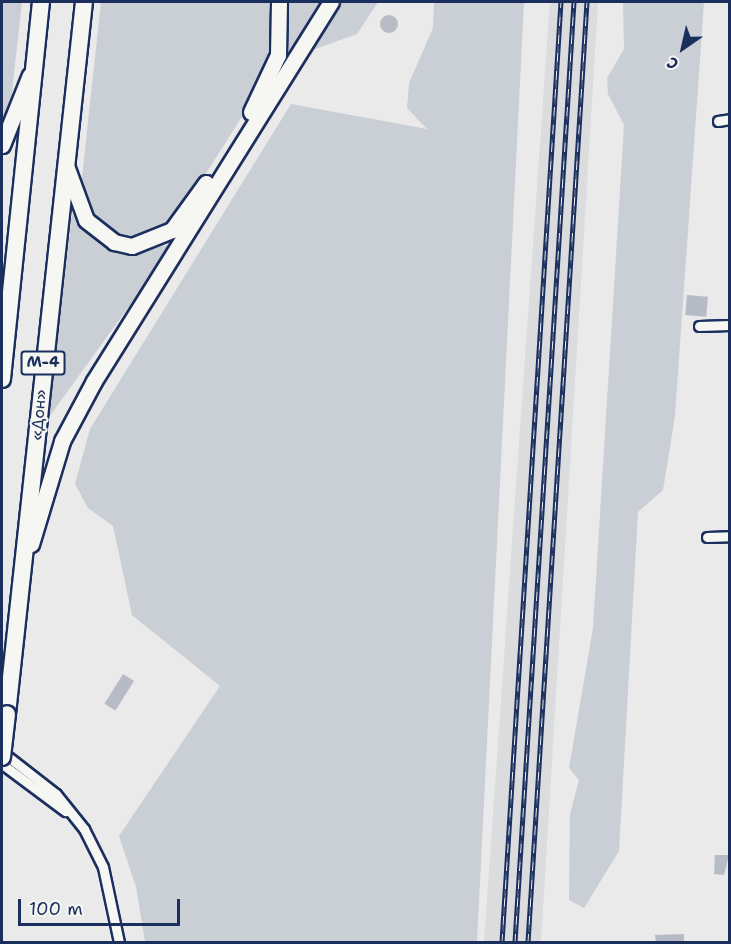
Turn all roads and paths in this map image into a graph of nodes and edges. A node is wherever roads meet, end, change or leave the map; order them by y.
1 (41, 2) edge
2 (84, 2) edge
3 (279, 2) edge
4 (331, 2) edge
5 (33, 67) junction
6 (729, 119) edge
7 (718, 120) dead end
8 (2, 145) edge
9 (65, 163) junction
10 (729, 325) edge
11 (699, 326) dead end
12 (2, 378) edge
13 (729, 536) edge
14 (707, 537) dead end
15 (25, 564) junction
16 (2, 752) edge
17 (2, 758) edge
18 (2, 764) edge
19 (84, 829) junction
20 (119, 942) edge

1 - 5 highway, М-4
2 - 9 highway, «Дон» / М-4
3 - 9 main road
4 - 15 main road
5 - 8 main road
5 - 12 highway, М-4
6 - 7 street
9 - 15 highway, «Дон» / М-4
10 - 11 street
13 - 14 street
15 - 17 highway, «Дон» / М-4, bridge
16 - 19 street
18 - 19 street
19 - 20 street

